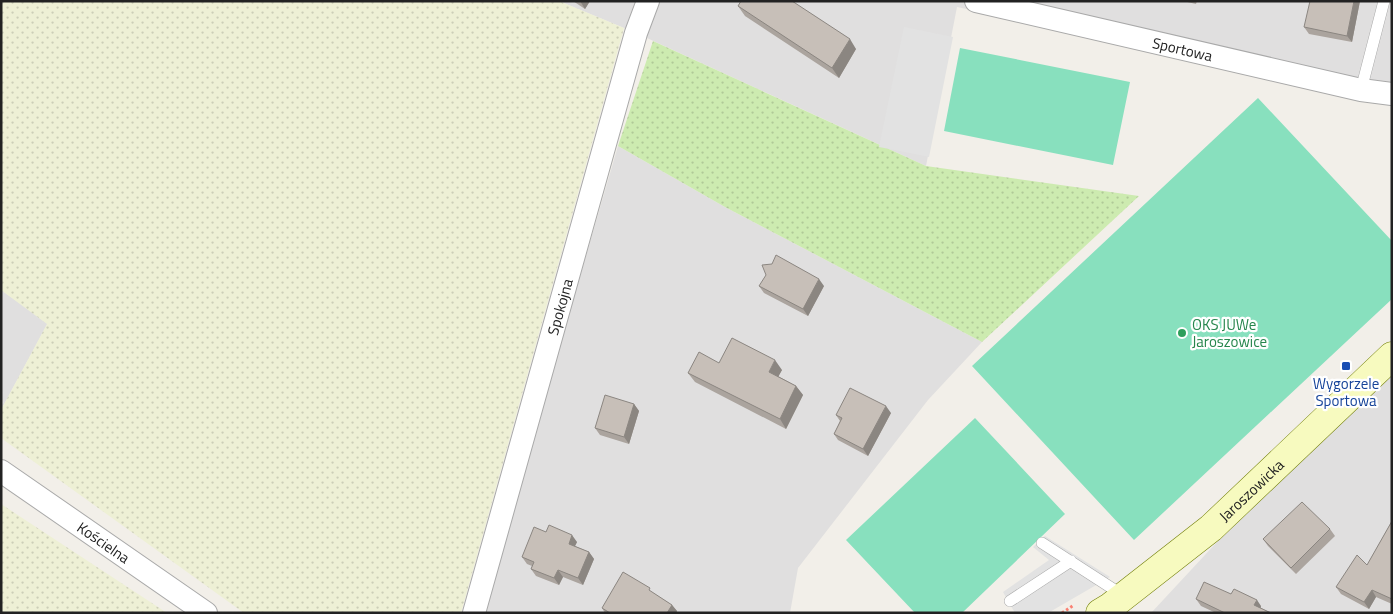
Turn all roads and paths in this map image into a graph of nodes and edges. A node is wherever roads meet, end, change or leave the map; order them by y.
1 (648, 1) edge
2 (976, 1) edge
3 (1384, 1) edge
4 (1361, 90) junction
5 (1392, 94) edge
6 (1392, 356) edge
7 (1, 471) edge
8 (1042, 543) dead end
9 (1071, 561) junction
10 (1124, 596) junction
11 (1010, 601) dead end
12 (206, 613) edge
13 (474, 613) edge
14 (1100, 613) edge

1 - 13 street, Spokojna
2 - 4 street, Sportowa
3 - 4 lane
4 - 5 street, Sportowa
6 - 10 street, Jaroszowicka
7 - 12 street, Kościelna
8 - 9 lane
9 - 10 lane
9 - 11 lane
10 - 14 street, Jaroszowicka

